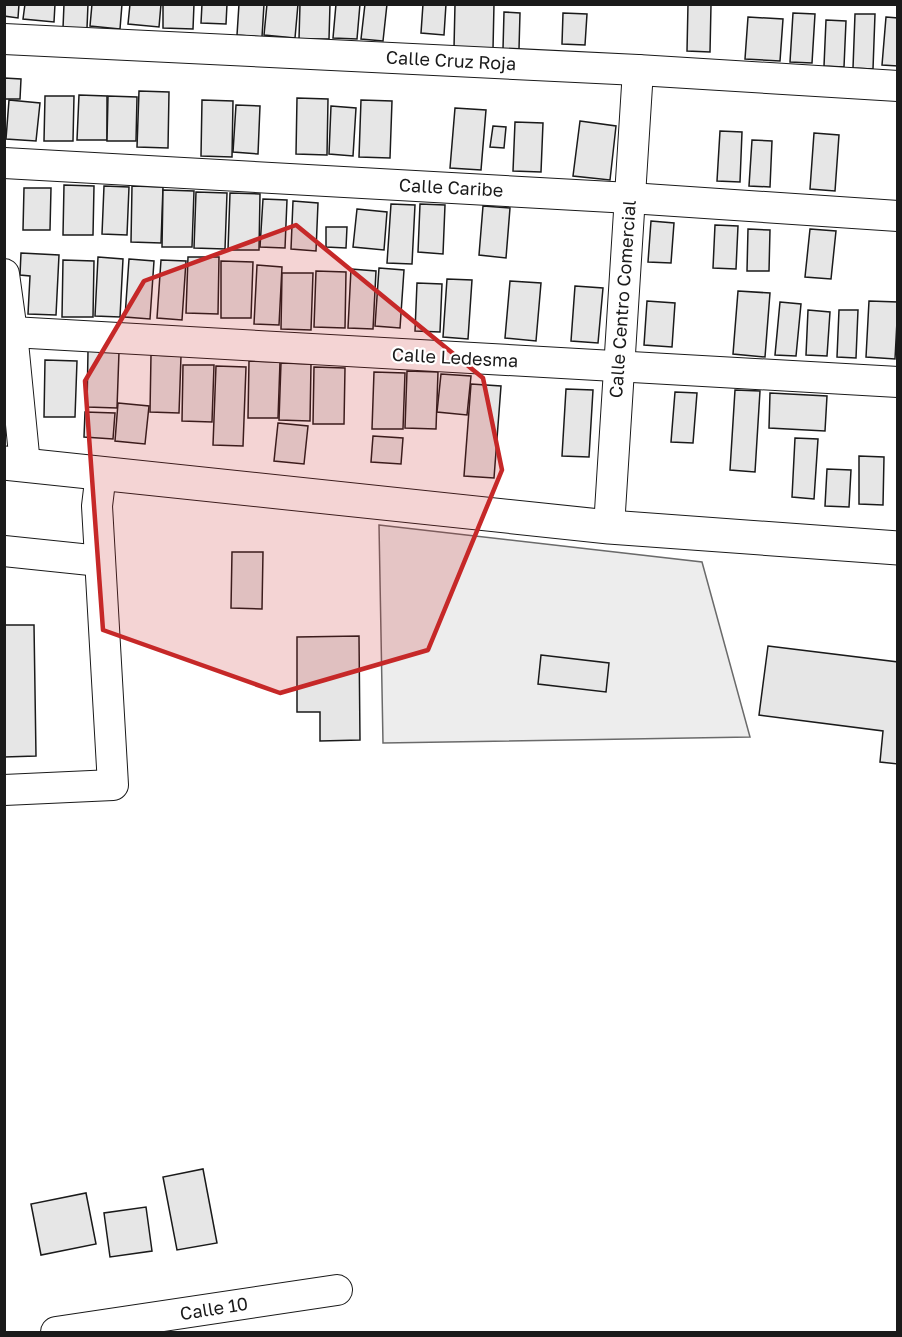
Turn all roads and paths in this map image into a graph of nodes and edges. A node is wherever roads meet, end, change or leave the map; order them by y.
1 (4, 39) edge
2 (638, 70) junction
3 (897, 86) edge
4 (4, 163) edge
5 (630, 198) junction
6 (897, 216) edge
7 (4, 274) edge
8 (12, 332) junction
9 (619, 367) junction
10 (897, 382) edge
11 (15, 464) edge
12 (101, 473) junction
13 (609, 527) junction
14 (897, 548) edge
15 (4, 551) edge
16 (100, 561) junction
17 (4, 790) edge
18 (337, 1290) dead end
19 (56, 1332) edge

1 - 2 street, Calle Cruz Roja
2 - 3 street, Calle Cruz Roja
2 - 5 street, Calle Centro Comercial
4 - 5 street, Calle Caribe
5 - 6 street, Calle Caribe
5 - 9 street, Calle Centro Comercial
7 - 8 street
8 - 9 street, Calle Ledesma
8 - 11 street
9 - 10 street, Calle Ledesma
9 - 13 street, Calle Centro Comercial
11 - 12 main road
12 - 13 main road
12 - 16 street
13 - 14 main road
15 - 16 street
16 - 17 street
18 - 19 street, Calle 10

